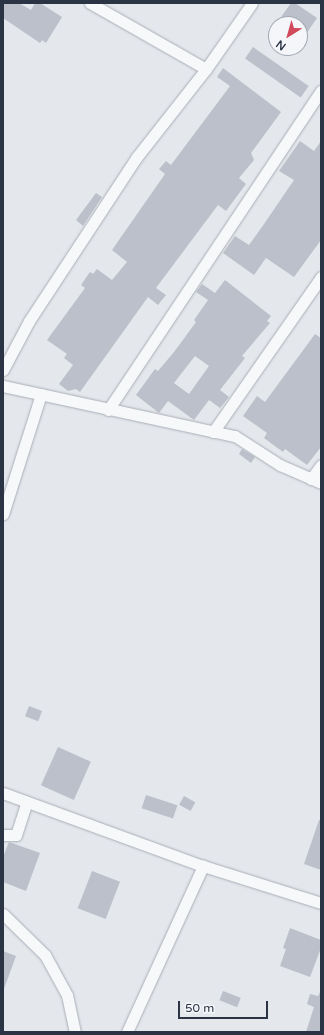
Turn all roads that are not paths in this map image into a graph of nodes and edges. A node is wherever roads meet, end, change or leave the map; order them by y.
1 (90, 3) edge
2 (252, 3) edge
3 (206, 69) junction
4 (321, 91) edge
5 (321, 277) edge
6 (3, 370) edge
7 (3, 386) edge
8 (41, 394) junction
9 (108, 410) junction
10 (213, 432) junction
11 (321, 465) edge
12 (316, 481) edge
13 (3, 514) edge
14 (3, 793) edge
15 (27, 802) junction
16 (3, 835) edge
17 (203, 866) junction
18 (321, 903) edge
19 (3, 914) edge
20 (75, 1032) edge
21 (127, 1032) edge

1 - 3 street
2 - 3 street
3 - 6 street
4 - 9 street
5 - 10 street
7 - 8 street
8 - 9 street
8 - 13 street
9 - 10 street
10 - 12 street
11 - 12 street
14 - 15 street
15 - 16 street
15 - 17 street
17 - 18 street
17 - 21 street
19 - 20 street

